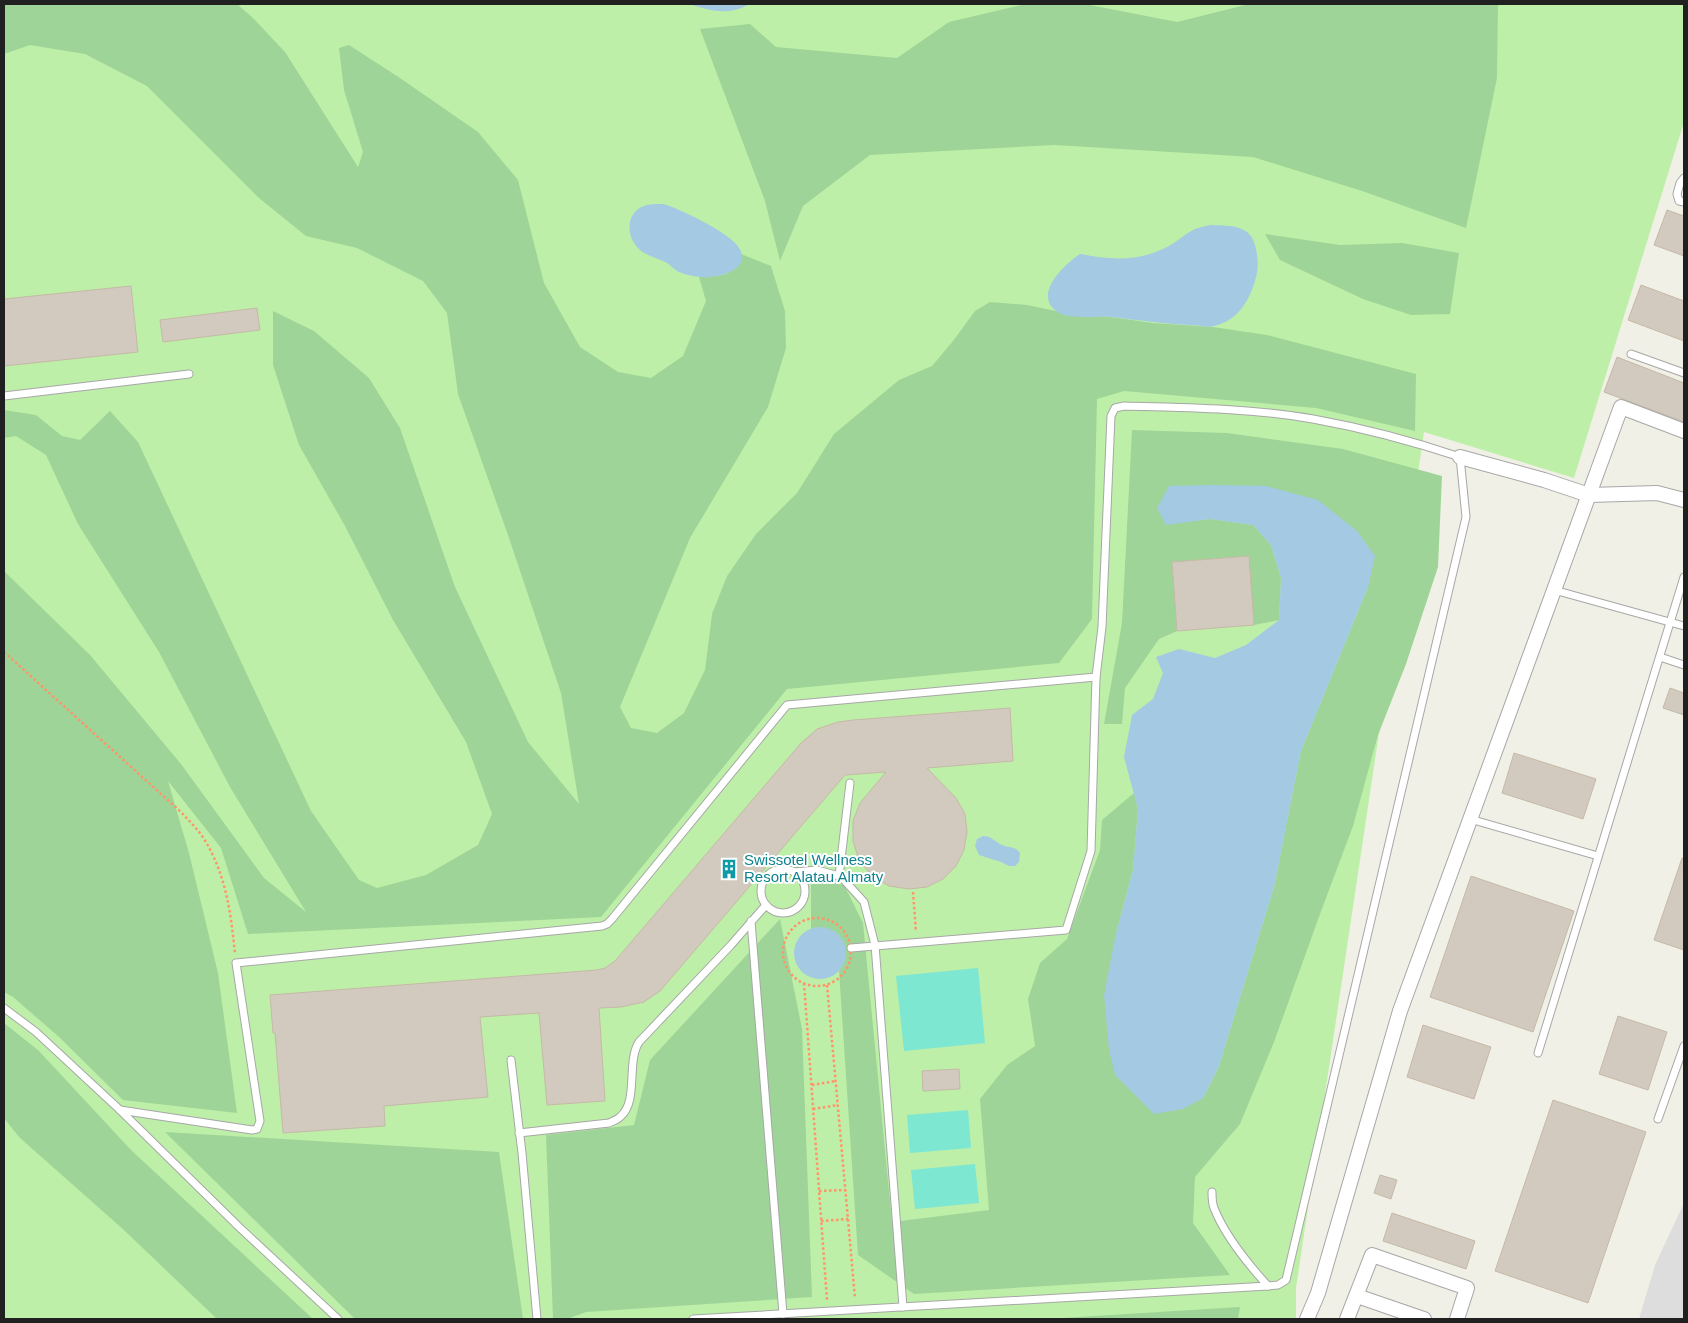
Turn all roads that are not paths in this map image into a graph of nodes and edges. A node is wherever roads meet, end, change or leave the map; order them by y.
1 (1684, 178) edge
2 (1684, 202) edge
3 (1631, 354) dead end
4 (1684, 373) edge
5 (189, 374) dead end
6 (4, 396) edge
7 (1684, 430) edge
8 (1460, 457) junction
9 (1589, 495) junction
10 (1684, 500) edge
11 (1684, 576) edge
12 (1554, 590) junction
13 (1670, 621) junction
14 (1684, 626) edge
15 (1660, 658) junction
16 (1684, 665) edge
17 (1096, 677) junction
18 (850, 783) dead end
19 (1470, 819) junction
20 (1598, 856) junction
21 (794, 872) junction
22 (839, 876) junction
23 (766, 905) junction
24 (751, 921) junction
25 (875, 945) junction
26 (851, 948) road end
27 (4, 1008) edge
28 (1684, 1046) edge
29 (1538, 1052) dead end
30 (511, 1060) dead end
31 (120, 1110) junction
32 (1658, 1119) dead end
33 (519, 1133) junction
34 (1212, 1192) dead end
35 (1268, 1286) junction
36 (1356, 1296) junction
37 (903, 1307) junction
38 (782, 1314) junction
39 (338, 1319) edge
40 (537, 1319) edge
41 (693, 1319) edge
42 (1307, 1319) edge
43 (1347, 1319) edge
44 (1424, 1319) edge
45 (1457, 1319) edge

1 - 2 lane
3 - 4 lane
5 - 6 lane
7 - 9 street
8 - 9 street
8 - 17 lane
8 - 35 lane
9 - 10 street
9 - 12 street
11 - 13 lane
12 - 13 lane
12 - 19 street
13 - 14 lane
13 - 15 lane
15 - 16 lane
15 - 20 lane
17 - 25 lane
17 - 31 lane
18 - 22 lane
19 - 20 lane
19 - 42 street
20 - 29 lane
21 - 22 lane
21 - 23 lane
21 - 23 lane
22 - 25 lane
23 - 24 lane
24 - 33 lane
24 - 38 lane
25 - 26 lane
25 - 37 lane
27 - 31 lane
28 - 32 lane
30 - 33 lane
31 - 39 lane
33 - 40 lane
34 - 35 lane
35 - 37 lane
36 - 43 street
36 - 44 street
36 - 45 street
37 - 38 lane
38 - 41 lane

